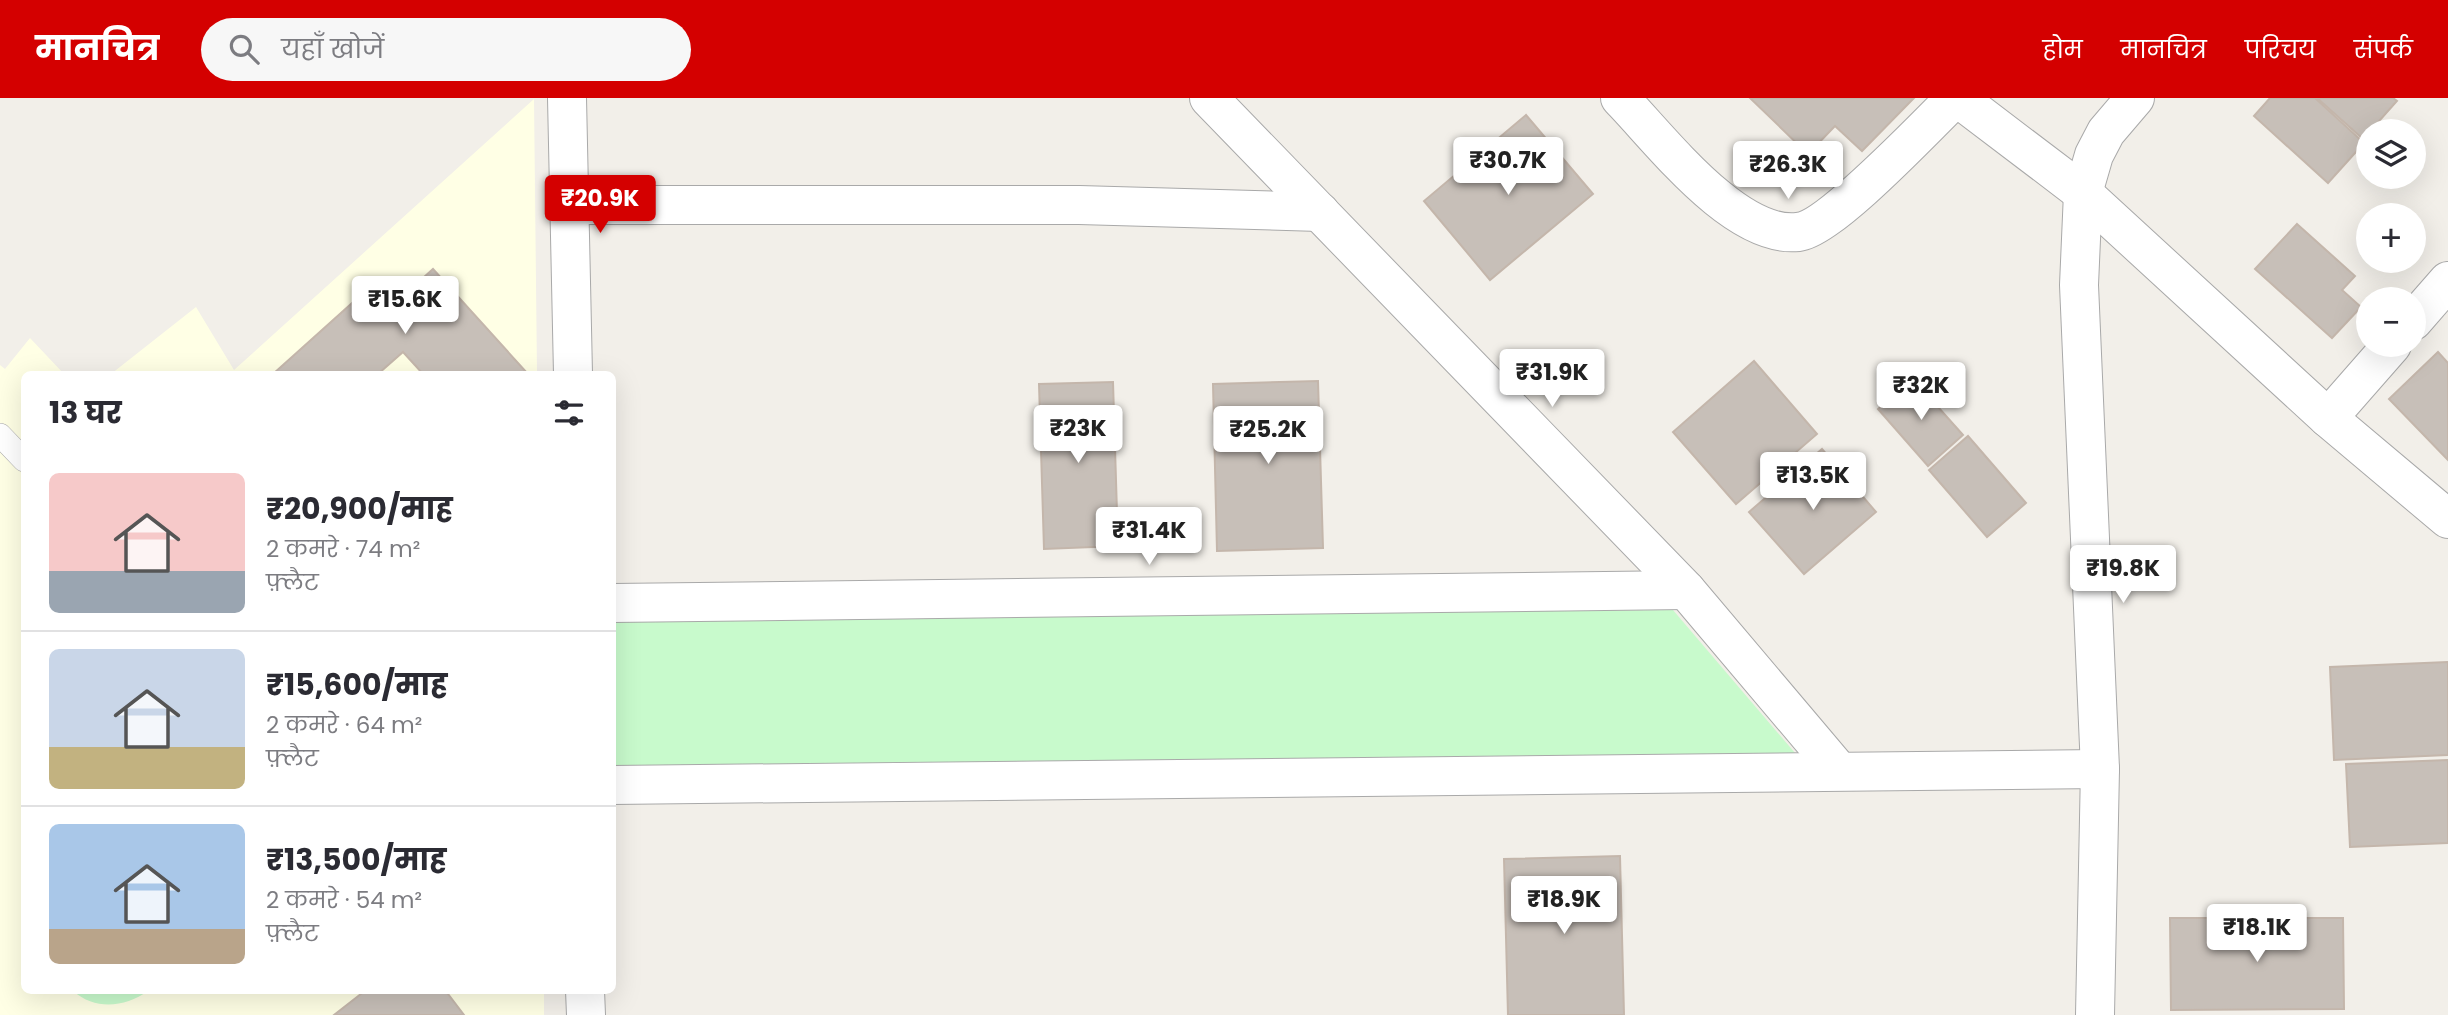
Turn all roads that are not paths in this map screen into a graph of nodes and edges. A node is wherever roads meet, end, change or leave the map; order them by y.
1 (567, 98) edge
2 (1209, 98) edge
3 (1620, 98) edge
4 (1956, 98) edge
5 (2125, 102) edge
6 (2083, 193) junction
7 (569, 205) junction
8 (1320, 212) junction
9 (2448, 281) edge
10 (2426, 306) edge
11 (2381, 357) edge
12 (573, 371) edge
13 (2328, 418) junction
14 (0, 435) edge
15 (21, 457) edge
16 (2448, 519) edge
17 (1686, 590) junction
18 (616, 603) edge
19 (2100, 769) junction
20 (1839, 771) junction
21 (616, 785) edge
22 (585, 994) edge
23 (586, 1015) edge
24 (2095, 1015) edge

1 - 7 street
2 - 8 street
3 - 4 street
4 - 6 street
5 - 6 street
6 - 13 street
6 - 19 street
7 - 8 street
7 - 12 street
8 - 17 street
9 - 10 street
11 - 13 street
13 - 16 street
14 - 15 lane
17 - 18 street
17 - 20 street
19 - 20 street
19 - 24 street
20 - 21 street
22 - 23 street

